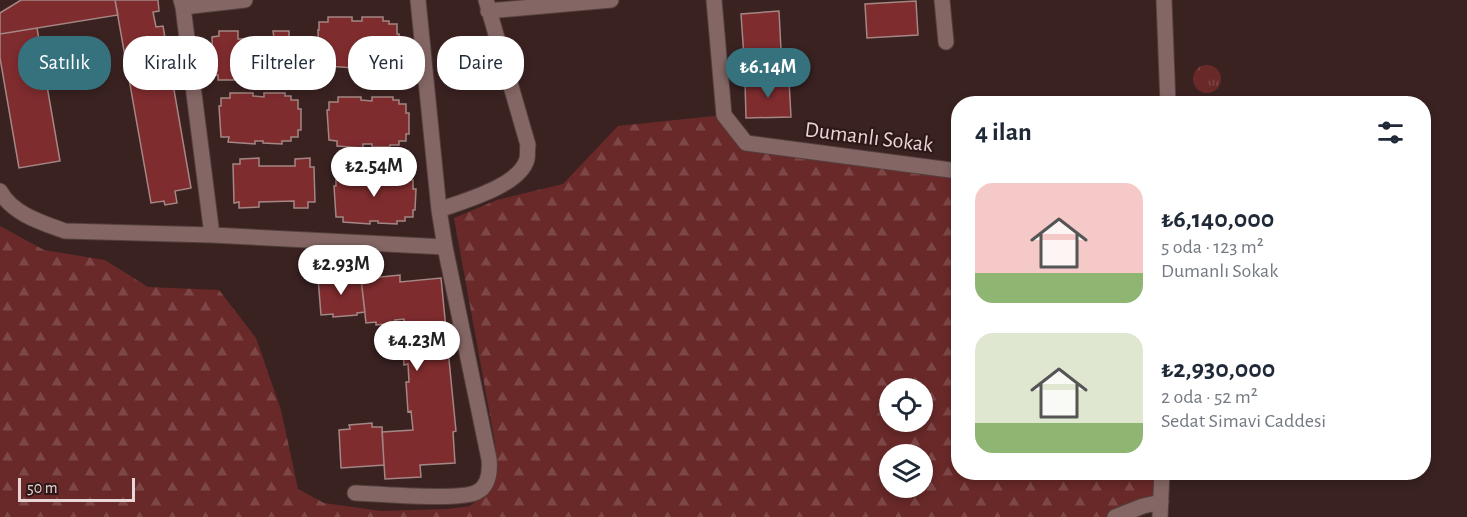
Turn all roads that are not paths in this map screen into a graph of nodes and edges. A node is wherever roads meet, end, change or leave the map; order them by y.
1 (245, 0) edge
2 (418, 0) edge
3 (611, 0) edge
4 (714, 0) edge
5 (942, 0) edge
6 (1164, 0) edge
7 (182, 4) edge
8 (487, 5) edge
9 (946, 42) dead end
10 (1168, 96) edge
11 (951, 170) edge
12 (0, 191) edge
13 (440, 210) junction
14 (212, 235) junction
15 (445, 247) junction
16 (1162, 480) edge
17 (355, 493) dead end
18 (1161, 509) edge
19 (1115, 517) edge

1 - 7 street
2 - 13 street
3 - 8 street
4 - 11 street, Dumanlı Sokak
5 - 9 street
6 - 10 street
7 - 14 street
8 - 13 street
12 - 14 street
13 - 15 street
14 - 15 street
15 - 17 street
16 - 18 street
18 - 19 street

